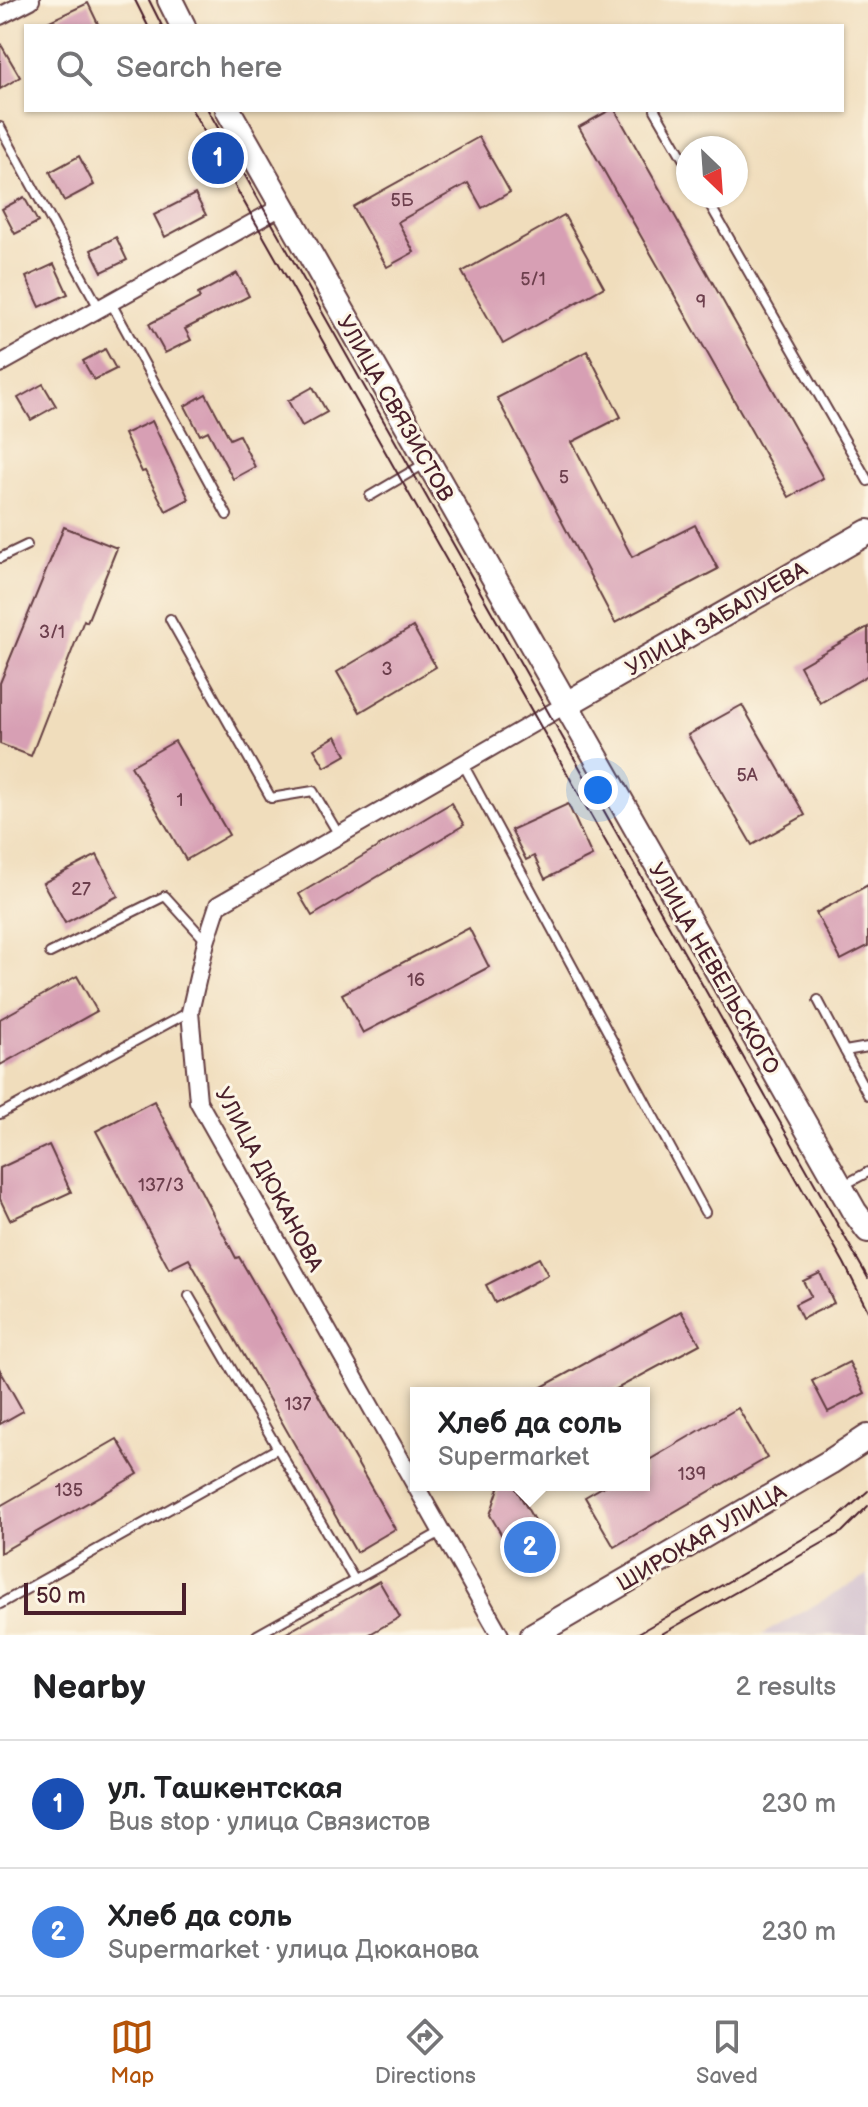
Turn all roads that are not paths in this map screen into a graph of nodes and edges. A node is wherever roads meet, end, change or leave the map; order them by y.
1 (31, 0) edge
2 (170, 0) edge
3 (0, 16) edge
4 (182, 24) edge
5 (229, 112) edge
6 (656, 112) edge
7 (0, 127) edge
8 (676, 146) edge
9 (281, 207) junction
10 (712, 208) edge
11 (105, 305) junction
12 (0, 364) edge
13 (427, 463) junction
14 (868, 481) edge
15 (370, 496) dead end
16 (227, 515) dead end
17 (868, 532) edge
18 (27, 545) dead end
19 (0, 558) edge
20 (170, 619) dead end
21 (565, 705) junction
22 (462, 764) junction
23 (339, 835) junction
24 (206, 942) junction
25 (50, 953) dead end
26 (818, 1000) dead end
27 (190, 1012) junction
28 (868, 1047) edge
29 (845, 1051) junction
30 (868, 1095) edge
31 (0, 1114) edge
32 (868, 1172) edge
33 (840, 1187) junction
34 (705, 1212) dead end
35 (868, 1230) edge
36 (189, 1296) dead end
37 (868, 1437) edge
38 (278, 1448) junction
39 (410, 1477) edge
40 (418, 1491) edge
41 (441, 1532) junction
42 (355, 1581) junction
43 (0, 1604) edge
44 (257, 1635) edge
45 (500, 1635) edge
46 (533, 1635) edge

1 - 3 street
2 - 4 street
5 - 9 street, УЛИЦА СВЯЗИСТОВ
6 - 8 lane
7 - 11 lane
9 - 11 street
9 - 13 street, УЛИЦА СВЯЗИСТОВ
10 - 14 lane
11 - 12 street
11 - 16 lane
13 - 15 lane
13 - 21 street, УЛИЦА СВЯЗИСТОВ
17 - 21 street, УЛИЦА ЗАБАЛУЕВА
18 - 19 lane
20 - 23 lane
21 - 22 street, УЛИЦА ДЮКАНОВА
21 - 33 street, УЛИЦА НЕВЕЛЬСКОГО
22 - 23 street, УЛИЦА ДЮКАНОВА
22 - 34 lane
23 - 24 street, УЛИЦА ДЮКАНОВА
24 - 25 lane
24 - 27 street, УЛИЦА ДЮКАНОВА
26 - 29 lane
27 - 31 lane
27 - 39 street, УЛИЦА ДЮКАНОВА
28 - 29 lane
29 - 30 lane
32 - 33 lane
33 - 35 street, УЛИЦА НЕВЕЛЬСКОГО
36 - 38 lane
37 - 46 street, ШИРОКАЯ УЛИЦА
38 - 42 lane
38 - 43 lane
40 - 41 street, УЛИЦА ДЮКАНОВА
41 - 42 lane
41 - 45 street, УЛИЦА ДЮКАНОВА
42 - 44 lane

